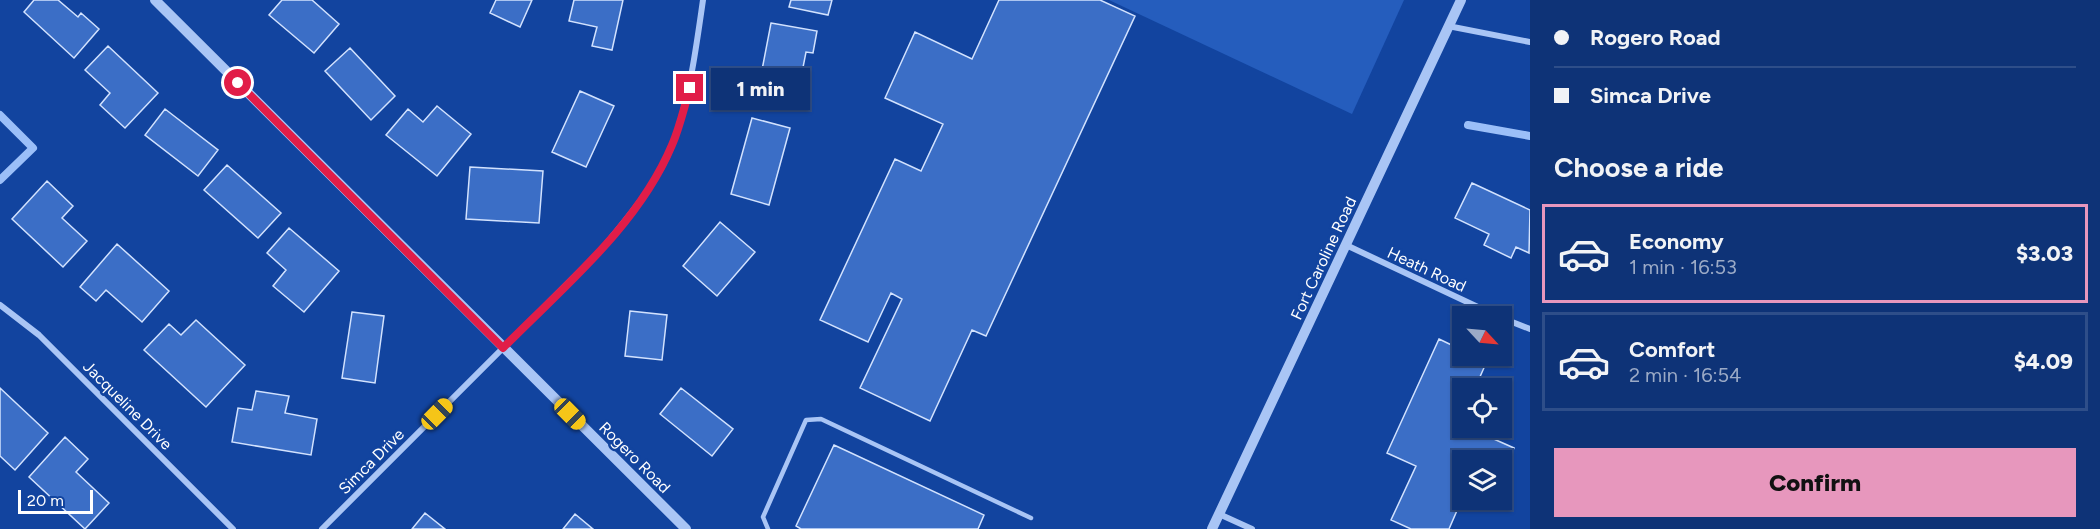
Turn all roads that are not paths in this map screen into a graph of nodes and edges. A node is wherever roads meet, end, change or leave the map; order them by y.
1 (155, 0) edge
2 (703, 0) edge
3 (1461, 0) edge
4 (1448, 26) junction
5 (1530, 42) edge
6 (1346, 245) junction
7 (0, 305) edge
8 (1476, 306) edge
9 (1512, 322) edge
10 (1530, 329) edge
11 (503, 348) junction
12 (1219, 514) junction
13 (1032, 518) dead end
14 (233, 529) edge
15 (322, 529) edge
16 (686, 529) edge
17 (768, 529) edge
18 (1212, 529) edge
19 (1252, 529) edge

1 - 11 street, Rogero Road
2 - 11 street, Simca Drive
3 - 4 street, Fort Caroline Road
4 - 5 street
4 - 6 street, Fort Caroline Road
6 - 8 street, Heath Road
6 - 12 street, Fort Caroline Road
7 - 14 street, Jacqueline Drive
9 - 10 street
11 - 15 street, Simca Drive
11 - 16 street, Rogero Road
12 - 18 street, Fort Caroline Road
12 - 19 street
13 - 17 lane

